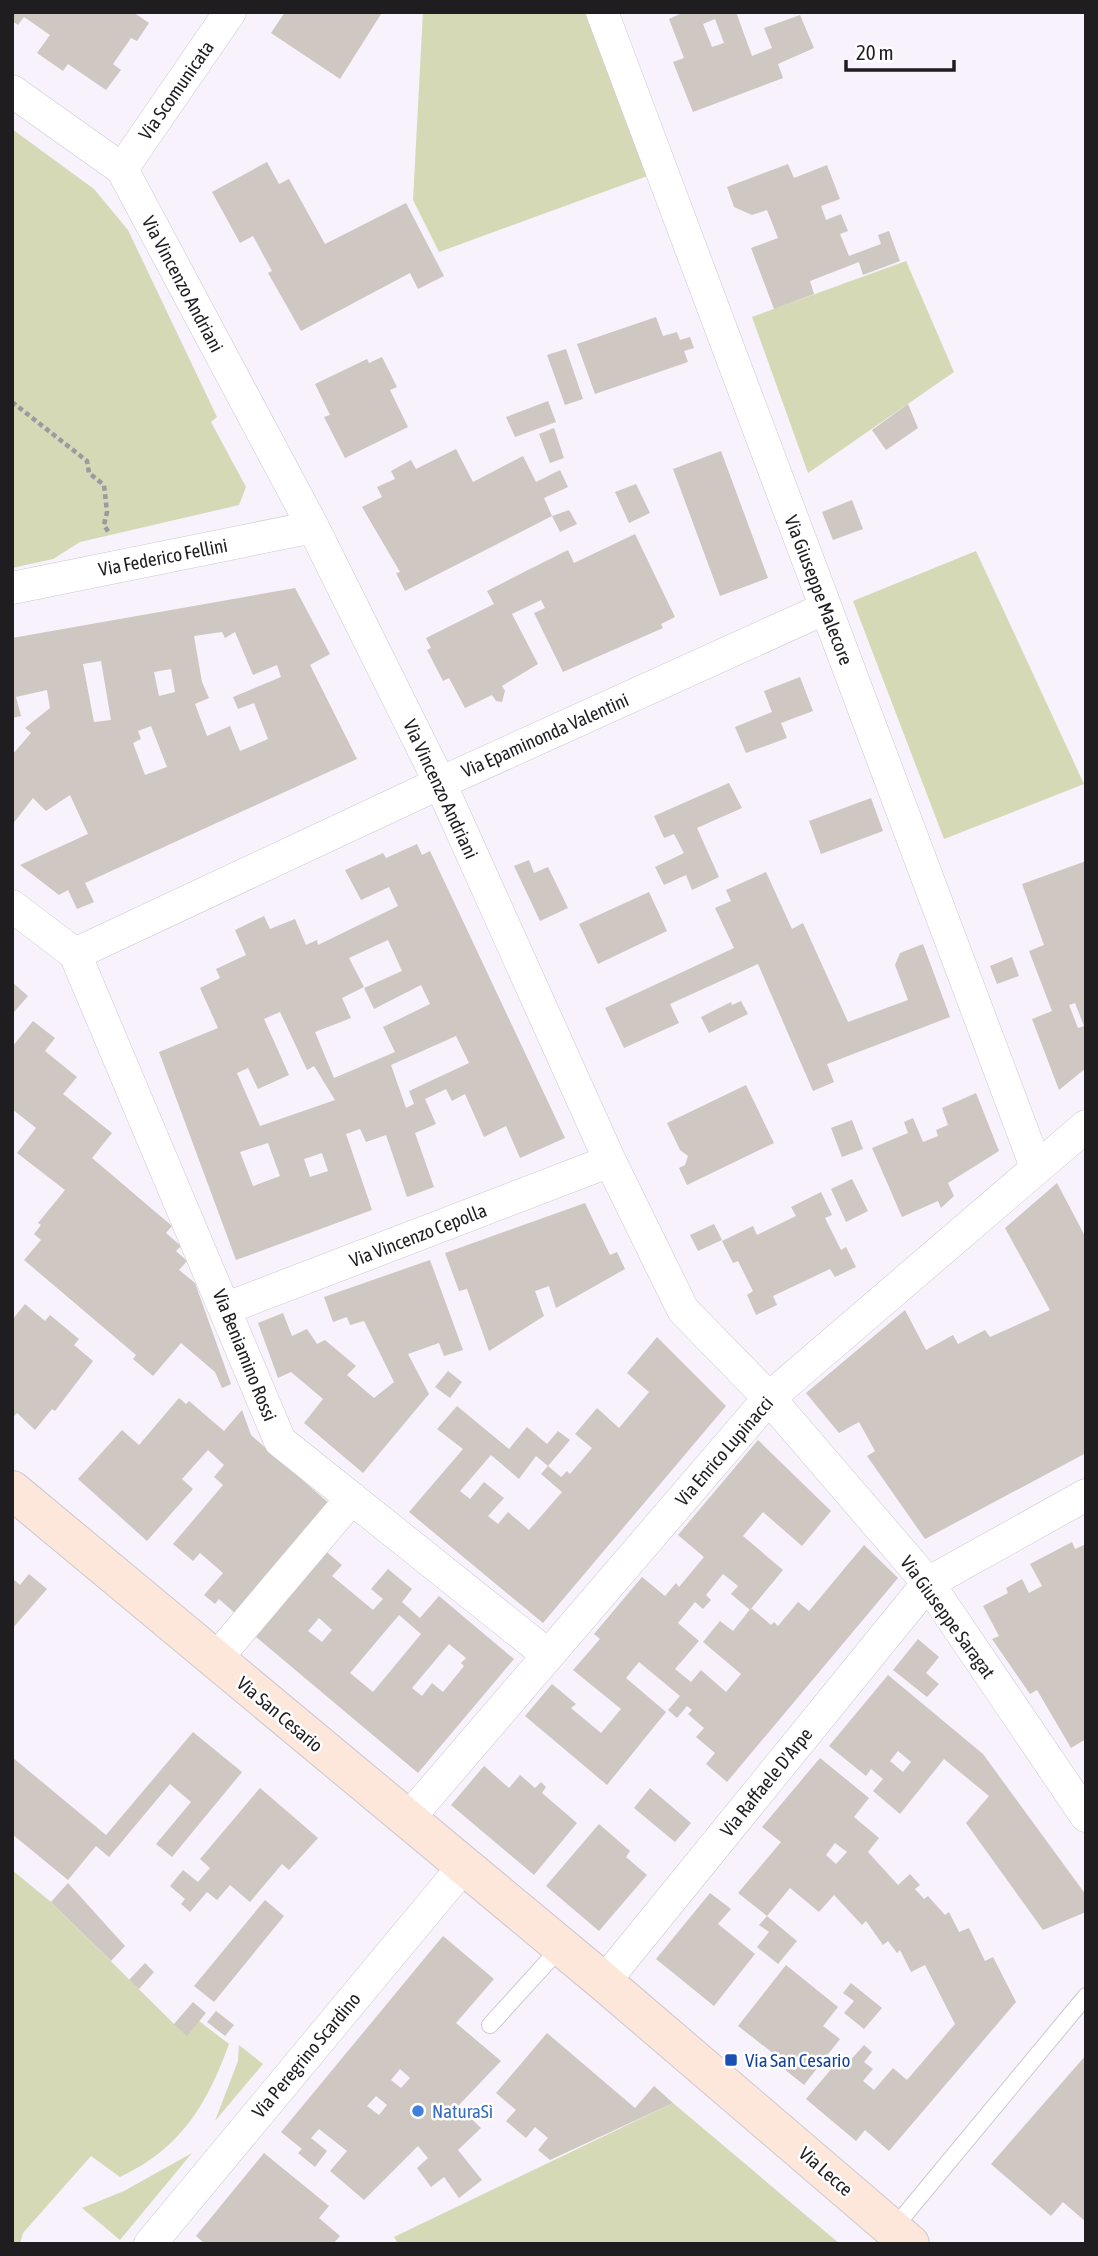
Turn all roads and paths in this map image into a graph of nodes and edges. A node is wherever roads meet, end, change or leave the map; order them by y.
1 (230, 12) edge
2 (602, 12) edge
3 (12, 92) edge
4 (122, 169) junction
5 (12, 402) edge
6 (313, 527) junction
7 (128, 564) junction
8 (12, 588) edge
9 (826, 608) junction
10 (440, 783) junction
11 (12, 906) edge
12 (75, 954) junction
13 (1086, 1126) edge
14 (610, 1161) junction
15 (1036, 1167) junction
16 (227, 1308) junction
17 (769, 1398) junction
18 (12, 1490) edge
19 (1086, 1495) edge
20 (352, 1498) junction
21 (928, 1583) junction
22 (548, 1655) junction
23 (215, 1660) junction
24 (1086, 1816) edge
25 (407, 1820) junction
26 (463, 1867) junction
27 (561, 1947) junction
28 (604, 1982) junction
29 (1086, 1996) edge
30 (490, 2025) dead end
31 (742, 2099) joint
32 (902, 2237) edge
33 (150, 2244) edge

1 - 4 street, Via Scomunicata
2 - 9 street, Via Giuseppe Malecore
3 - 4 street
4 - 6 street, Via Vincenzo Andriani
5 - 7 path
6 - 7 street, Via Federico Fellini
6 - 10 street, Via Vincenzo Andriani
7 - 8 street, Via Federico Fellini
9 - 10 street, Via Epaminonda Valentini
9 - 15 street, Via Giuseppe Malecore
10 - 12 street, Via Epaminonda Valentini
10 - 14 street, Via Vincenzo Andriani
11 - 12 street
12 - 16 street, Via Beniamino Rossi
13 - 15 street, Via Enrico Lupinacci
14 - 16 street, Via Vincenzo Cepolla
14 - 17 street, Via Vincenzo Andriani
15 - 17 street, Via Enrico Lupinacci
16 - 20 street, Via Beniamino Rossi
17 - 21 street, Via Giuseppe Saragat
17 - 22 street, Via Enrico Lupinacci
18 - 23 main road, Via San Cesario
19 - 21 street
20 - 22 street, Via Beniamino Rossi
20 - 23 street
21 - 24 street, Via Giuseppe Saragat
21 - 28 street, Via Raffaele D'Arpe
22 - 25 street, Via Enrico Lupinacci
23 - 25 main road, Via San Cesario
25 - 26 main road, Via San Cesario
26 - 27 main road, Via San Cesario
26 - 33 street, Via Peregrino Scardino
27 - 28 main road, Via San Cesario
27 - 30 lane
28 - 31 main road, Via San Cesario
29 - 32 lane
31 - 32 main road, Via Lecce

